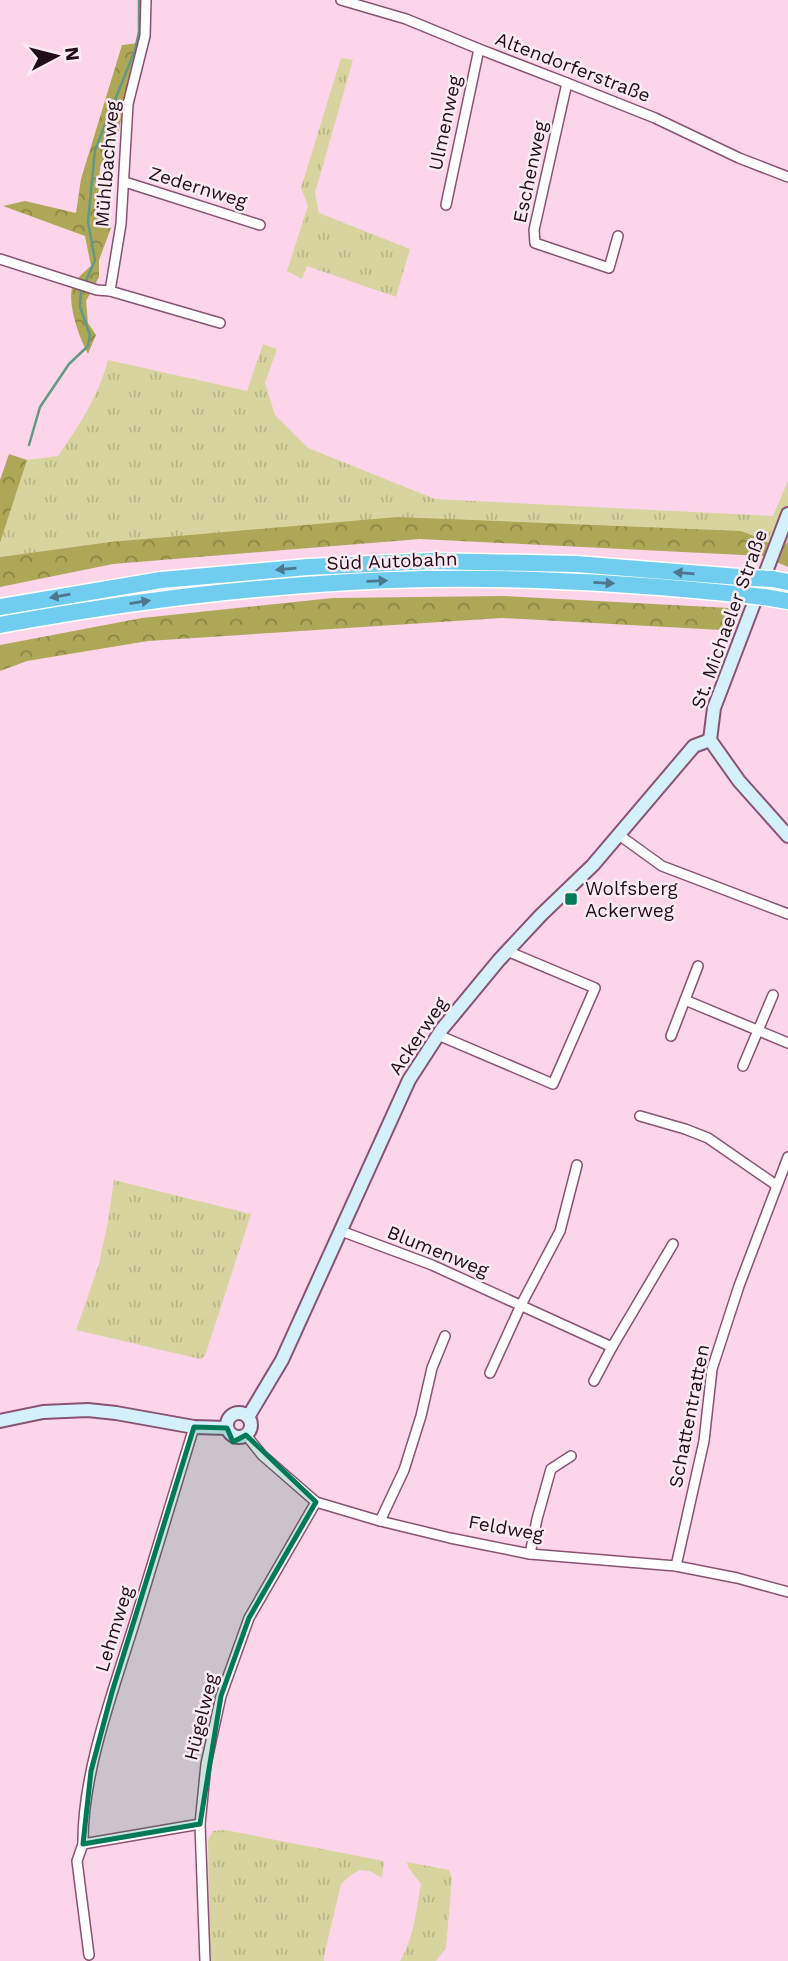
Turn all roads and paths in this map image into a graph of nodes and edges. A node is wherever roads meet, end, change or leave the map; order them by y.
1 (146, 0) edge
2 (341, 0) edge
3 (479, 50) junction
4 (567, 83) junction
5 (788, 177) edge
6 (125, 182) junction
7 (446, 205) dead end
8 (260, 225) dead end
9 (618, 236) dead end
10 (0, 259) edge
11 (110, 291) junction
12 (220, 323) dead end
13 (787, 522) edge
14 (780, 581) edge
15 (788, 600) edge
16 (0, 607) edge
17 (0, 625) edge
18 (710, 740) junction
19 (619, 835) junction
20 (788, 836) edge
21 (788, 914) edge
22 (508, 951) junction
23 (698, 966) dead end
24 (773, 995) dead end
25 (685, 1000) junction
26 (758, 1030) junction
27 (438, 1035) junction
28 (671, 1036) dead end
29 (788, 1043) edge
30 (743, 1066) dead end
31 (640, 1116) dead end
32 (788, 1157) edge
33 (577, 1165) dead end
34 (776, 1185) junction
35 (341, 1231) junction
36 (674, 1244) dead end
37 (521, 1305) junction
38 (446, 1336) dead end
39 (612, 1347) junction
40 (489, 1373) dead end
41 (594, 1381) dead end
42 (248, 1417) junction
43 (0, 1421) edge
44 (194, 1427) junction
45 (228, 1427) junction
46 (246, 1435) junction
47 (571, 1456) dead end
48 (316, 1502) junction
49 (380, 1521) junction
50 (530, 1554) junction
51 (676, 1566) junction
52 (788, 1592) edge
53 (200, 1824) junction
54 (83, 1844) junction
55 (89, 1955) dead end
56 (205, 1961) edge

1 - 6 street, Mühlbachweg
2 - 3 street, Altendorferstraße
3 - 4 street, Altendorferstraße
3 - 7 street, Ulmenweg
4 - 5 street, Altendorferstraße
4 - 9 street, Eschenweg
6 - 8 street, Zedernweg
6 - 11 street, Mühlbachweg
10 - 11 street
11 - 12 street
13 - 18 street, St. Michaeler Straße
14 -> 16 highway, Süd Autobahn, bridge
17 -> 15 highway, Süd Autobahn, bridge
18 - 19 street, Ackerweg
18 - 20 street, St. Michaeler Straße
19 - 21 street
19 - 22 street, Ackerweg
22 - 27 street, Ackerweg
22 - 27 street
23 - 25 street
24 - 26 street
25 - 26 street
25 - 28 street
26 - 29 street
26 - 30 street
27 - 35 street, Ackerweg
31 - 34 street
32 - 34 street, Schattentratten
33 - 37 street
34 - 51 street, Schattentratten
35 - 37 street, Blumenweg
35 - 42 street, Ackerweg
36 - 39 street
37 - 39 street, Blumenweg
37 - 40 street
38 - 49 street
39 - 41 street
42 - 45 street
42 - 46 street
43 - 44 street
44 - 45 street
44 - 54 street, Lehmweg
45 - 46 street
46 - 48 street, Feldweg
47 - 50 street
48 - 49 street, Feldweg
48 - 53 street, Hügelweg
49 - 50 street, Feldweg
50 - 51 street, Feldweg
51 - 52 street, Feldweg
53 - 54 street
53 - 56 street, Hügelweg
54 - 55 street, Lehmweg

